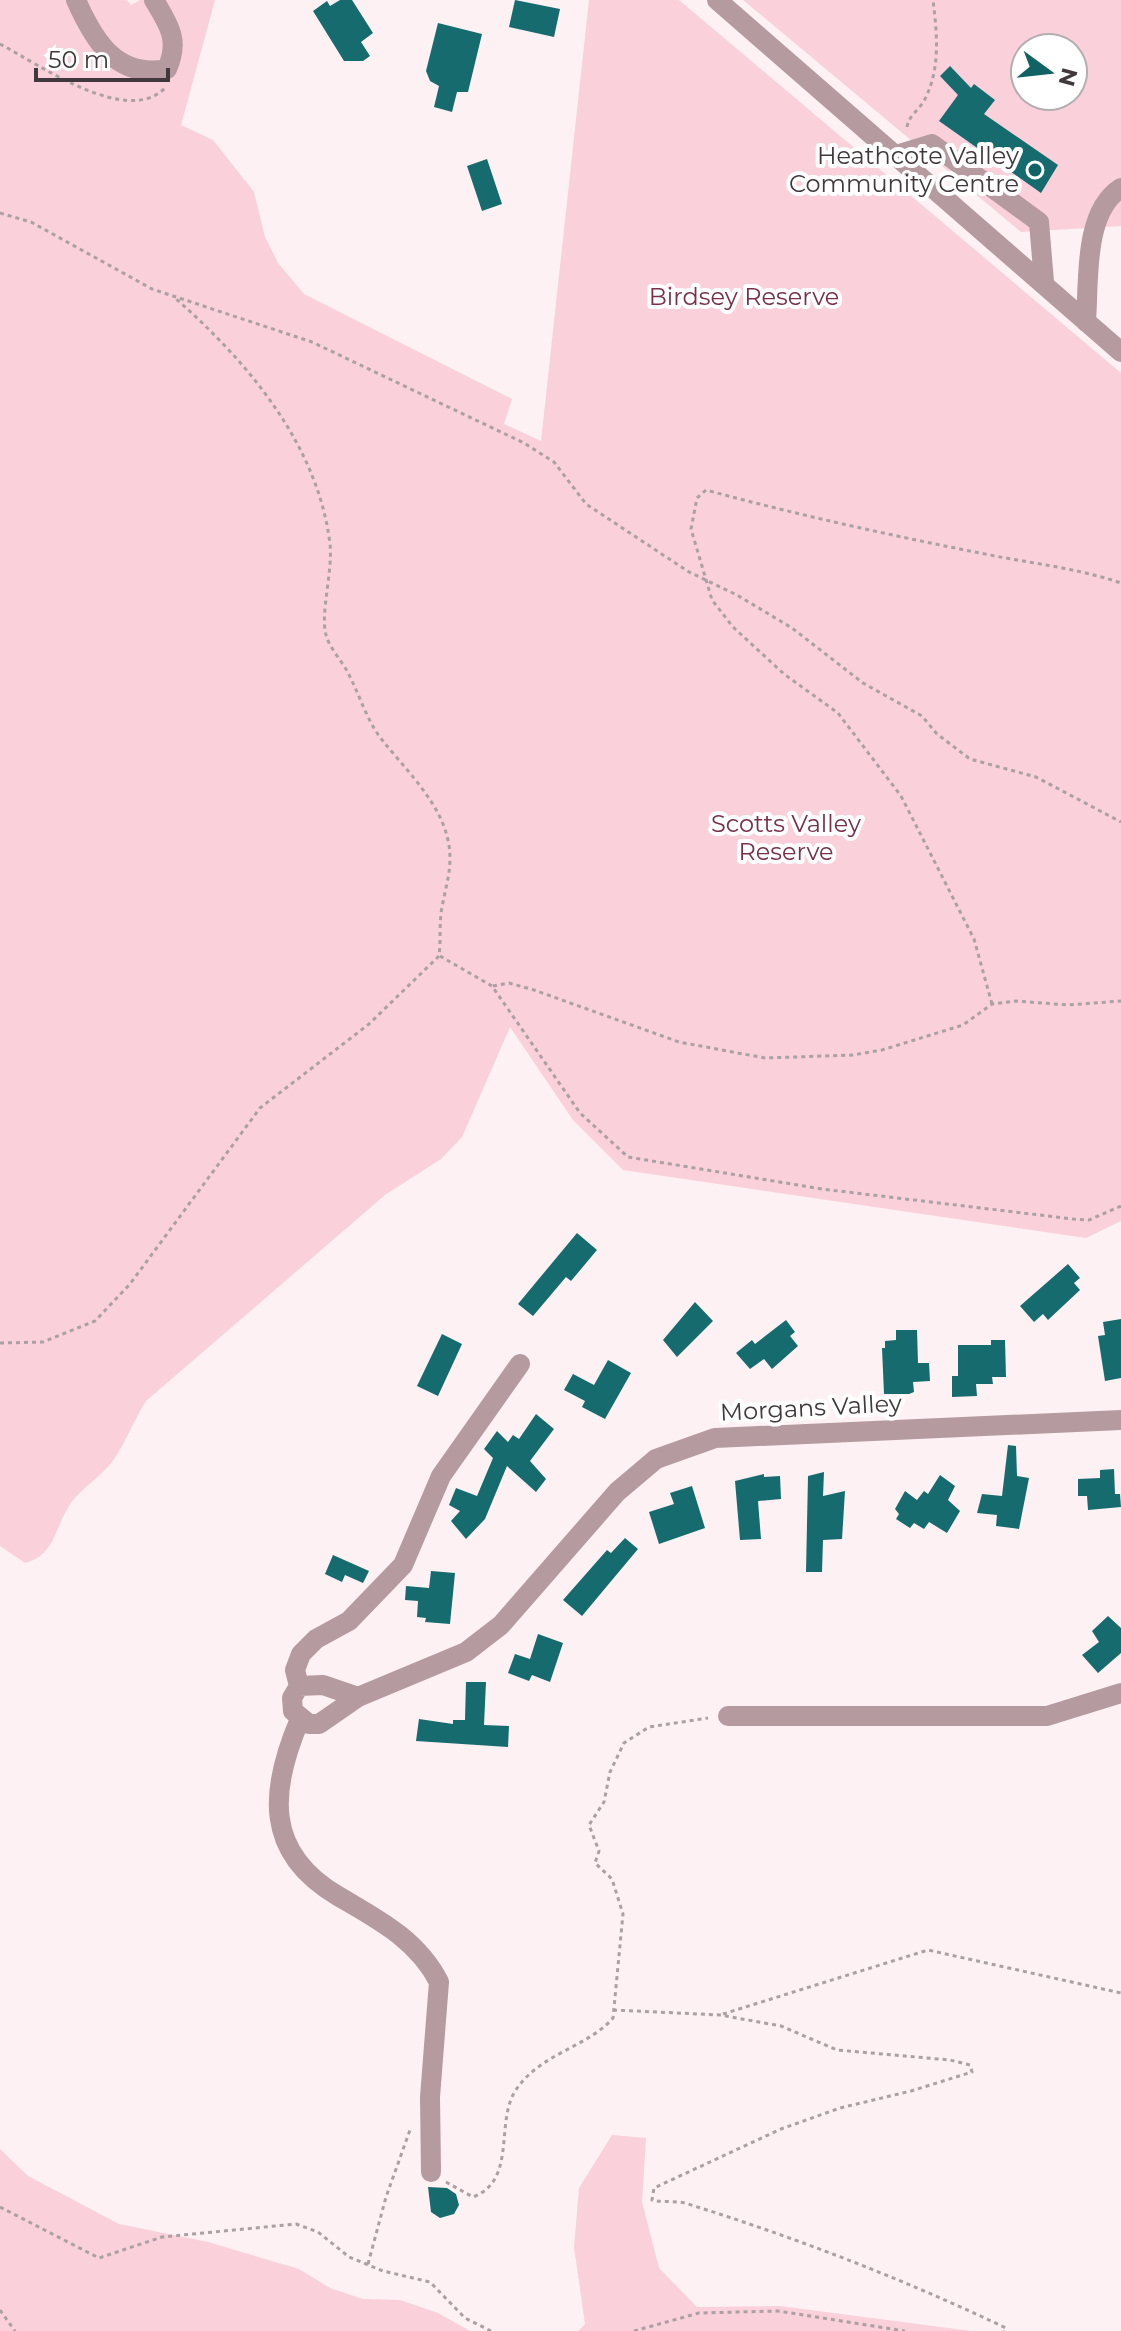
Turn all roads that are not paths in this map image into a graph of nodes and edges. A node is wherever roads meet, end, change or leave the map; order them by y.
1 (76, 0) edge
2 (154, 0) edge
3 (717, 0) edge
4 (896, 155) junction
5 (1121, 188) edge
6 (1044, 282) junction
7 (1086, 322) junction
8 (1121, 352) edge
9 (520, 1364) dead end
10 (1121, 1420) edge
11 (299, 1686) junction
12 (1121, 1693) edge
13 (358, 1697) junction
14 (728, 1716) road end
15 (300, 1719) junction
16 (431, 2172) road end

1 - 2 street
3 - 4 street
4 - 6 street
4 - 6 street
5 - 7 street
6 - 7 street
7 - 8 street
9 - 11 street
10 - 13 street, Morgans Valley
11 - 13 street
11 - 15 street
12 - 14 street
13 - 15 street, Morgans Valley
15 - 16 street

